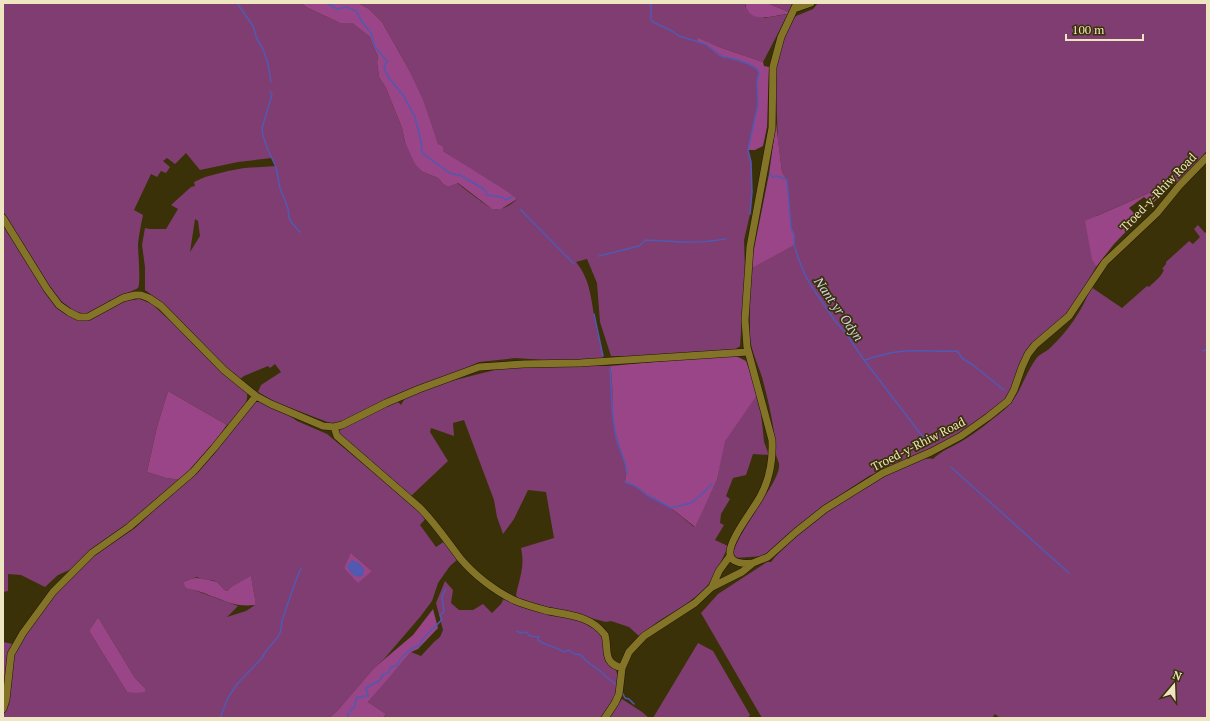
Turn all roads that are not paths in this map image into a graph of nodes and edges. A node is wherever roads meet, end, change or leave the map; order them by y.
1 (811, 3) edge
2 (796, 6) edge
3 (1207, 157) edge
4 (3, 218) edge
5 (748, 352) junction
6 (256, 396) junction
7 (334, 428) junction
8 (730, 556) junction
9 (753, 563) junction
10 (712, 587) junction
11 (622, 668) junction
12 (3, 708) edge
13 (605, 718) edge

1 - 2 street
2 - 5 street, Troed-y-Rhiw Road
3 - 9 street, Troed-y-Rhiw Road
4 - 6 street
5 - 7 street
5 - 8 street, Troed-y-Rhiw Road
6 - 7 street
6 - 12 street
7 - 11 street
8 - 9 street
8 - 10 street, Troed-y-Rhiw Road
9 - 10 street, Troed-y-Rhiw Road
10 - 11 street, Troed-y-Rhiw Road
11 - 13 street, Troed-y-Rhiw Road

